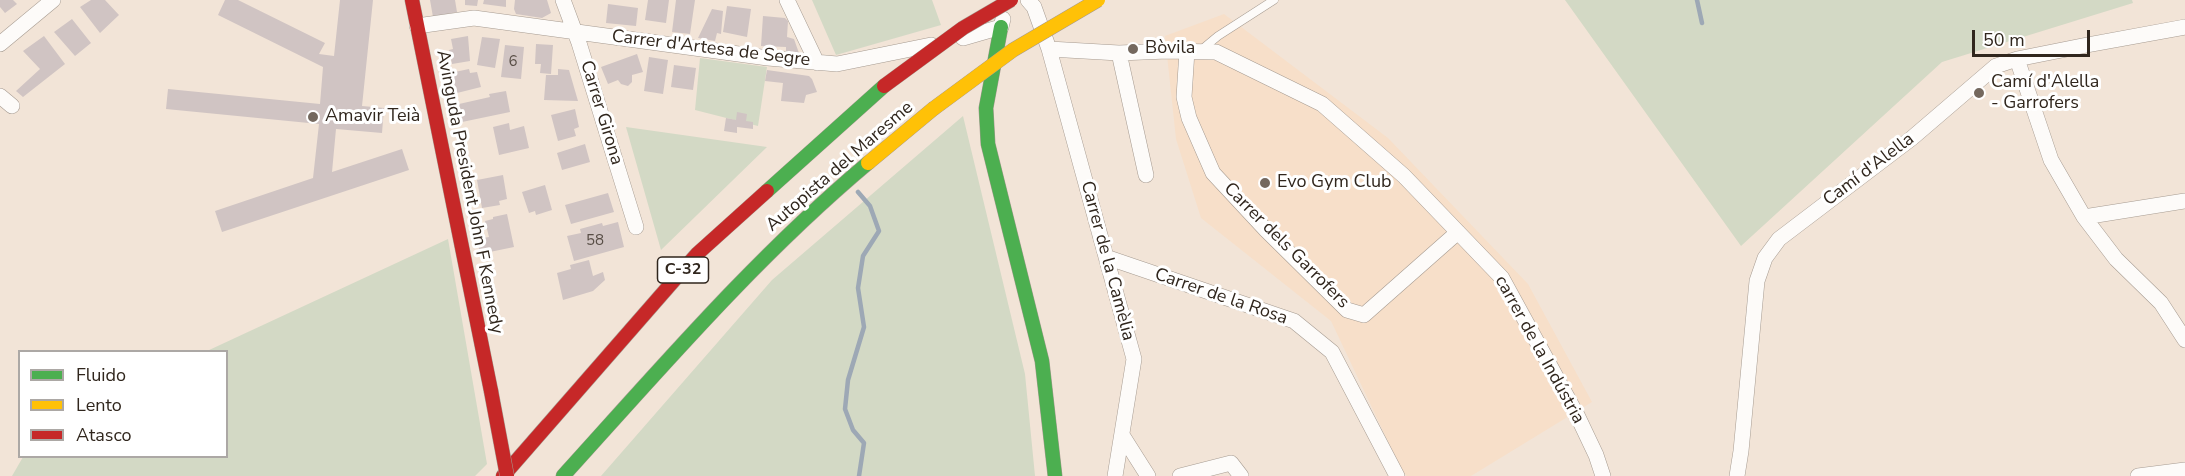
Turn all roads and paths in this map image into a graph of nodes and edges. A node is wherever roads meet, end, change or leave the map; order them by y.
1 (53, 0) edge
2 (412, 0) edge
3 (563, 0) edge
4 (788, 0) edge
5 (1008, 0) edge
6 (1028, 0) edge
7 (1098, 0) edge
8 (1274, 0) edge
9 (417, 26) junction
10 (1001, 27) junction
11 (2185, 27) edge
12 (575, 31) junction
13 (0, 44) edge
14 (1049, 48) junction
15 (1193, 51) junction
16 (1119, 53) junction
17 (2017, 59) junction
18 (817, 63) junction
19 (1146, 174) dead end
20 (2185, 201) edge
21 (2084, 218) junction
22 (636, 227) dead end
23 (1458, 232) junction
24 (1106, 258) junction
25 (2185, 340) edge
26 (1122, 435) junction
27 (2185, 470) edge
28 (505, 476) edge
29 (563, 476) edge
30 (1054, 476) edge
31 (1115, 476) edge
32 (1148, 476) edge
33 (1180, 476) edge
34 (1242, 476) edge
35 (1396, 476) edge
36 (1603, 476) edge
37 (1737, 476) edge
38 (2138, 476) edge

1 - 13 street
2 - 9 main road, Avinguda President John F Kennedy
3 - 12 street, Carrer Girona
4 - 18 street
5 - 10 street
5 - 28 main road, Autopista del Maresme / C-32, bridge
6 - 14 street, Carrer de la Camèlia
7 - 29 main road, Autopista del Maresme / C-32, bridge
8 - 15 lane
9 - 12 street, Carrer d'Artesa de Segre
9 - 28 main road, Avinguda President John F Kennedy, bridge
10 - 18 street, Carrer d'Artesa de Segre
10 - 30 main road
11 - 17 street, Camí d'Alella
12 - 18 street, Carrer d'Artesa de Segre
12 - 22 street, Carrer Girona
14 - 16 street, carrer de la Indústria
14 - 24 street, Carrer de la Camèlia
15 - 16 street, carrer de la Indústria
15 - 23 street, carrer de la Indústria
15 - 23 street, Carrer dels Garrofers
16 - 19 street
17 - 21 street
17 - 37 street, Camí d'Alella
20 - 21 street
21 - 25 street
23 - 36 street, carrer de la Indústria
24 - 26 street, Carrer de la Camèlia
24 - 35 street, Carrer de la Rosa
26 - 31 street, Carrer de la Camèlia
26 - 32 street
27 - 38 street
33 - 34 street

